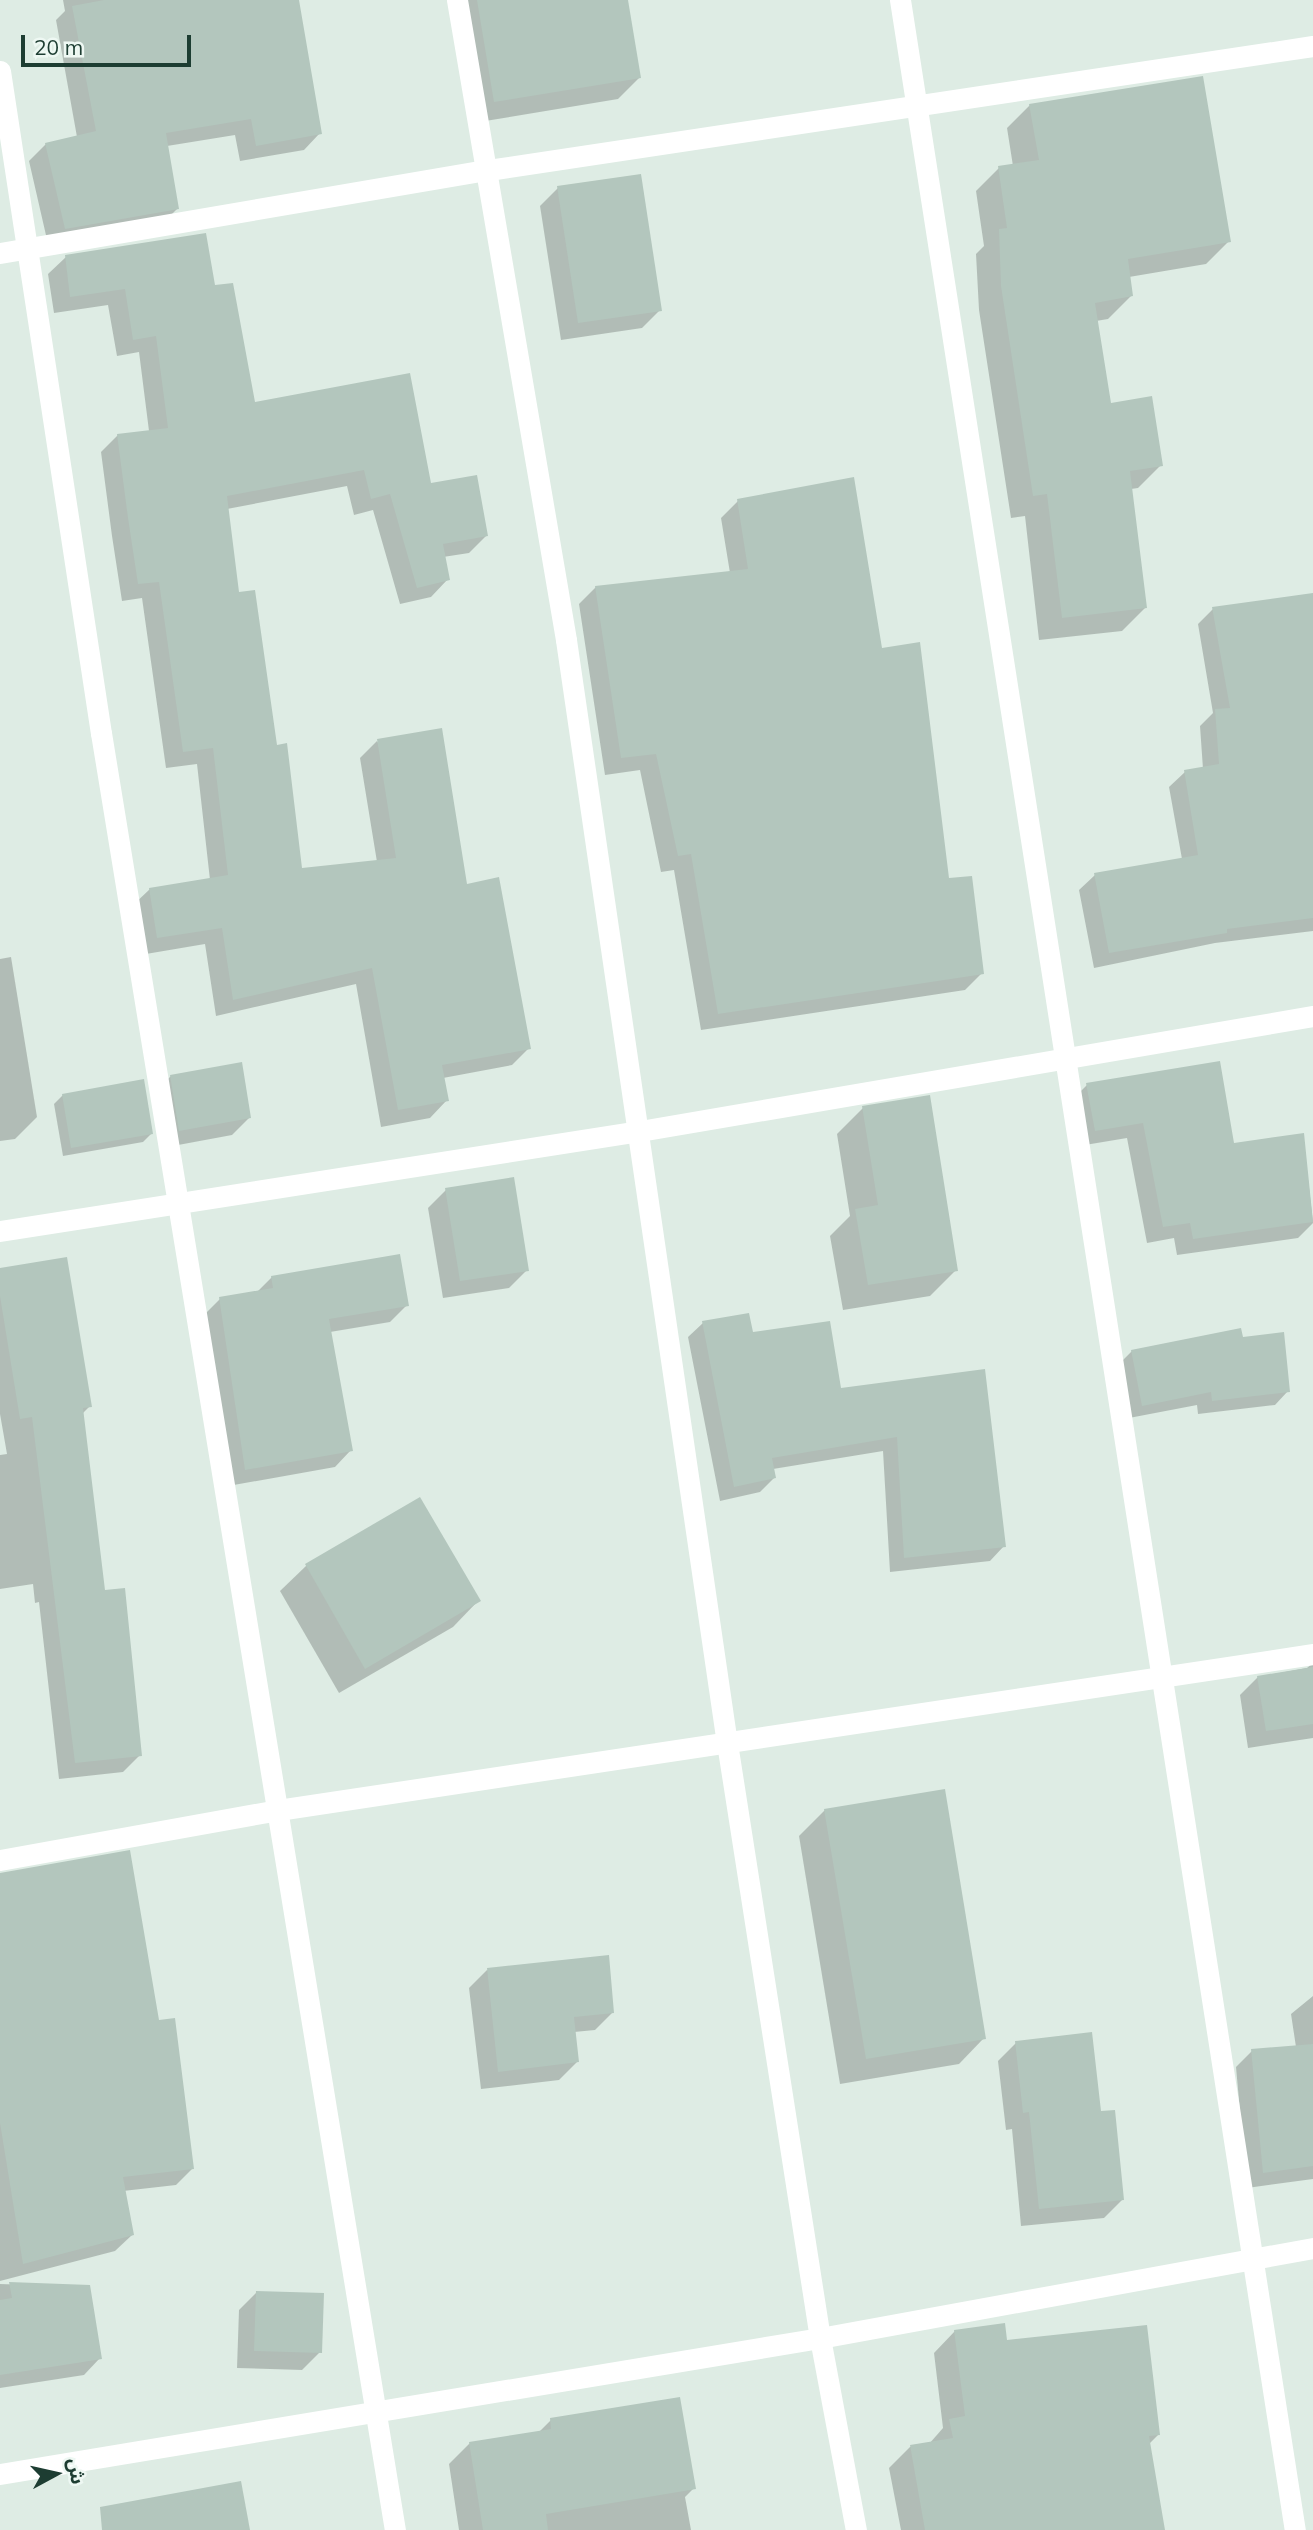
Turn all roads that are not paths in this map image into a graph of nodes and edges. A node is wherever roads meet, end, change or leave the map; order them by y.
1 (457, 0) edge
2 (900, 0) edge
3 (1313, 46) edge
4 (0, 71) edge
5 (913, 107) junction
6 (488, 170) junction
7 (27, 248) junction
8 (0, 253) edge
9 (1313, 1016) edge
10 (1063, 1059) junction
11 (640, 1131) junction
12 (177, 1204) junction
13 (0, 1231) edge
14 (1313, 1654) edge
15 (1165, 1678) junction
16 (727, 1743) junction
17 (278, 1810) junction
18 (0, 1860) edge
19 (1313, 2248) edge
20 (1252, 2259) junction
21 (820, 2338) junction
22 (374, 2413) junction
23 (0, 2473) edge
24 (395, 2530) edge
25 (856, 2530) edge
26 (1295, 2530) edge

1 - 6 street
2 - 5 street
3 - 5 street
4 - 7 street
5 - 6 street
5 - 10 street
6 - 7 street
6 - 11 street
7 - 8 street
7 - 12 street
9 - 10 street
10 - 11 street
10 - 15 street
11 - 12 street
11 - 16 street
12 - 13 street
12 - 17 street
14 - 15 street
15 - 16 street
15 - 20 street
16 - 17 street
16 - 21 street
17 - 18 street
17 - 22 street
19 - 20 street
20 - 21 street
20 - 26 street
21 - 22 street
21 - 25 street
22 - 23 street
22 - 24 street

